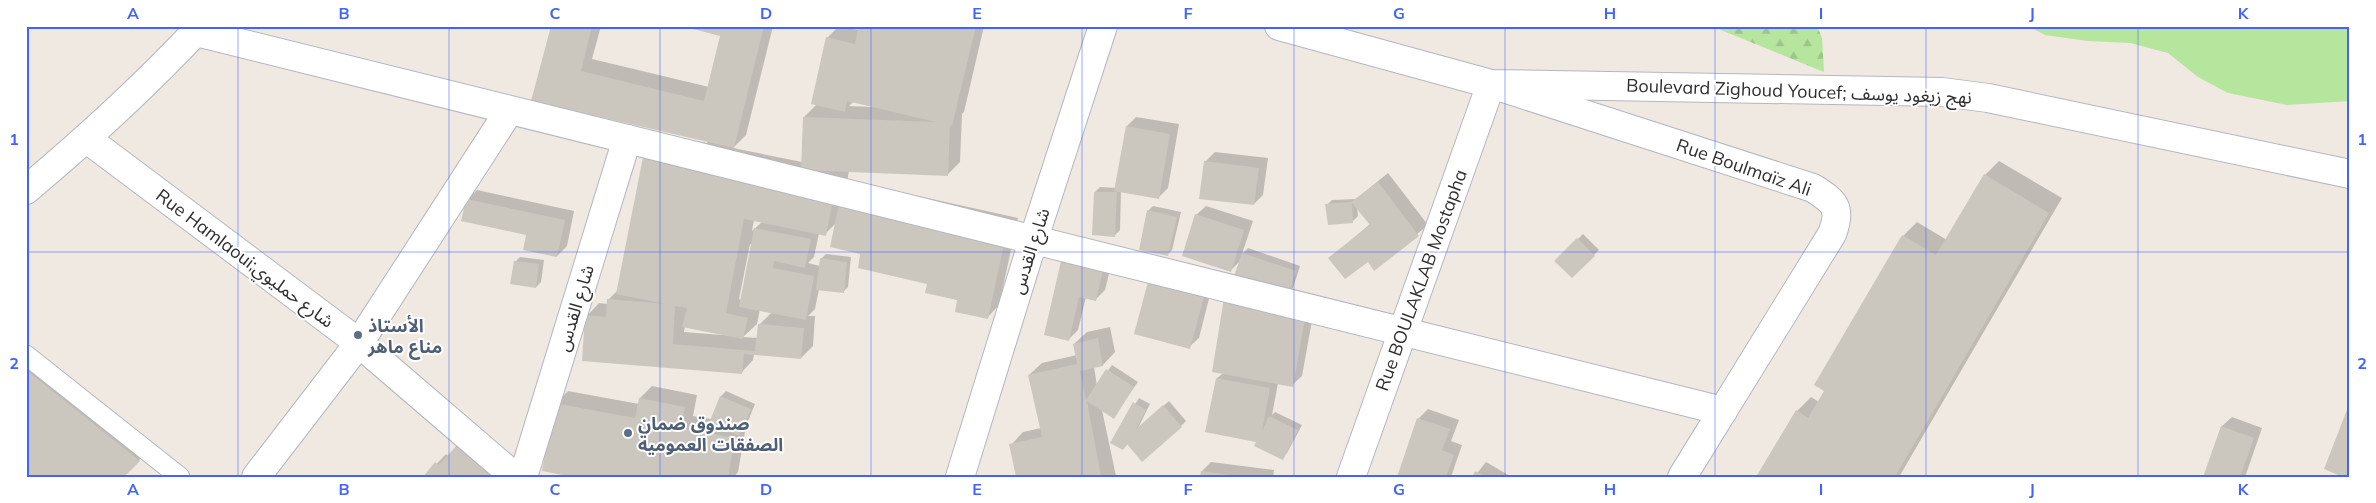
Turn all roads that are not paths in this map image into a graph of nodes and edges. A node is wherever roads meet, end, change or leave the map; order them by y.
1 (1103, 26) edge
2 (1278, 26) edge
3 (199, 29) edge
4 (1491, 84) junction
5 (509, 111) junction
6 (87, 139) junction
7 (627, 139) junction
8 (2350, 174) edge
9 (26, 190) edge
10 (1033, 241) junction
11 (1403, 331) junction
12 (359, 343) junction
13 (26, 355) edge
14 (1723, 411) junction
15 (180, 477) edge
16 (256, 477) edge
17 (515, 477) edge
18 (524, 477) edge
19 (960, 477) edge
20 (1351, 477) edge
21 (1682, 477) edge

1 - 10 street, شارع القدس
2 - 4 street, Boulevard Zighoud Youcef; نهج زيغود يوسف
3 - 5 street
3 - 6 street
4 - 8 street, Boulevard Zighoud Youcef; نهج زيغود يوسف
4 - 11 street, Rue BOULAKLAB Mostapha
4 - 14 street, Rue Boulmaïz Ali
5 - 7 street
5 - 12 street
6 - 9 street
6 - 12 street, Rue Hamlaoui;شارع حمليوي
7 - 10 street
7 - 18 street, شارع القدس
10 - 11 street
10 - 19 street, شارع القدس
11 - 14 street
11 - 20 street, Rue BOULAKLAB Mostapha
12 - 16 street
12 - 17 street, Rue Hamlaoui;شارع حمليوي
13 - 15 lane
14 - 21 street, Rue Boulmaïz Ali

